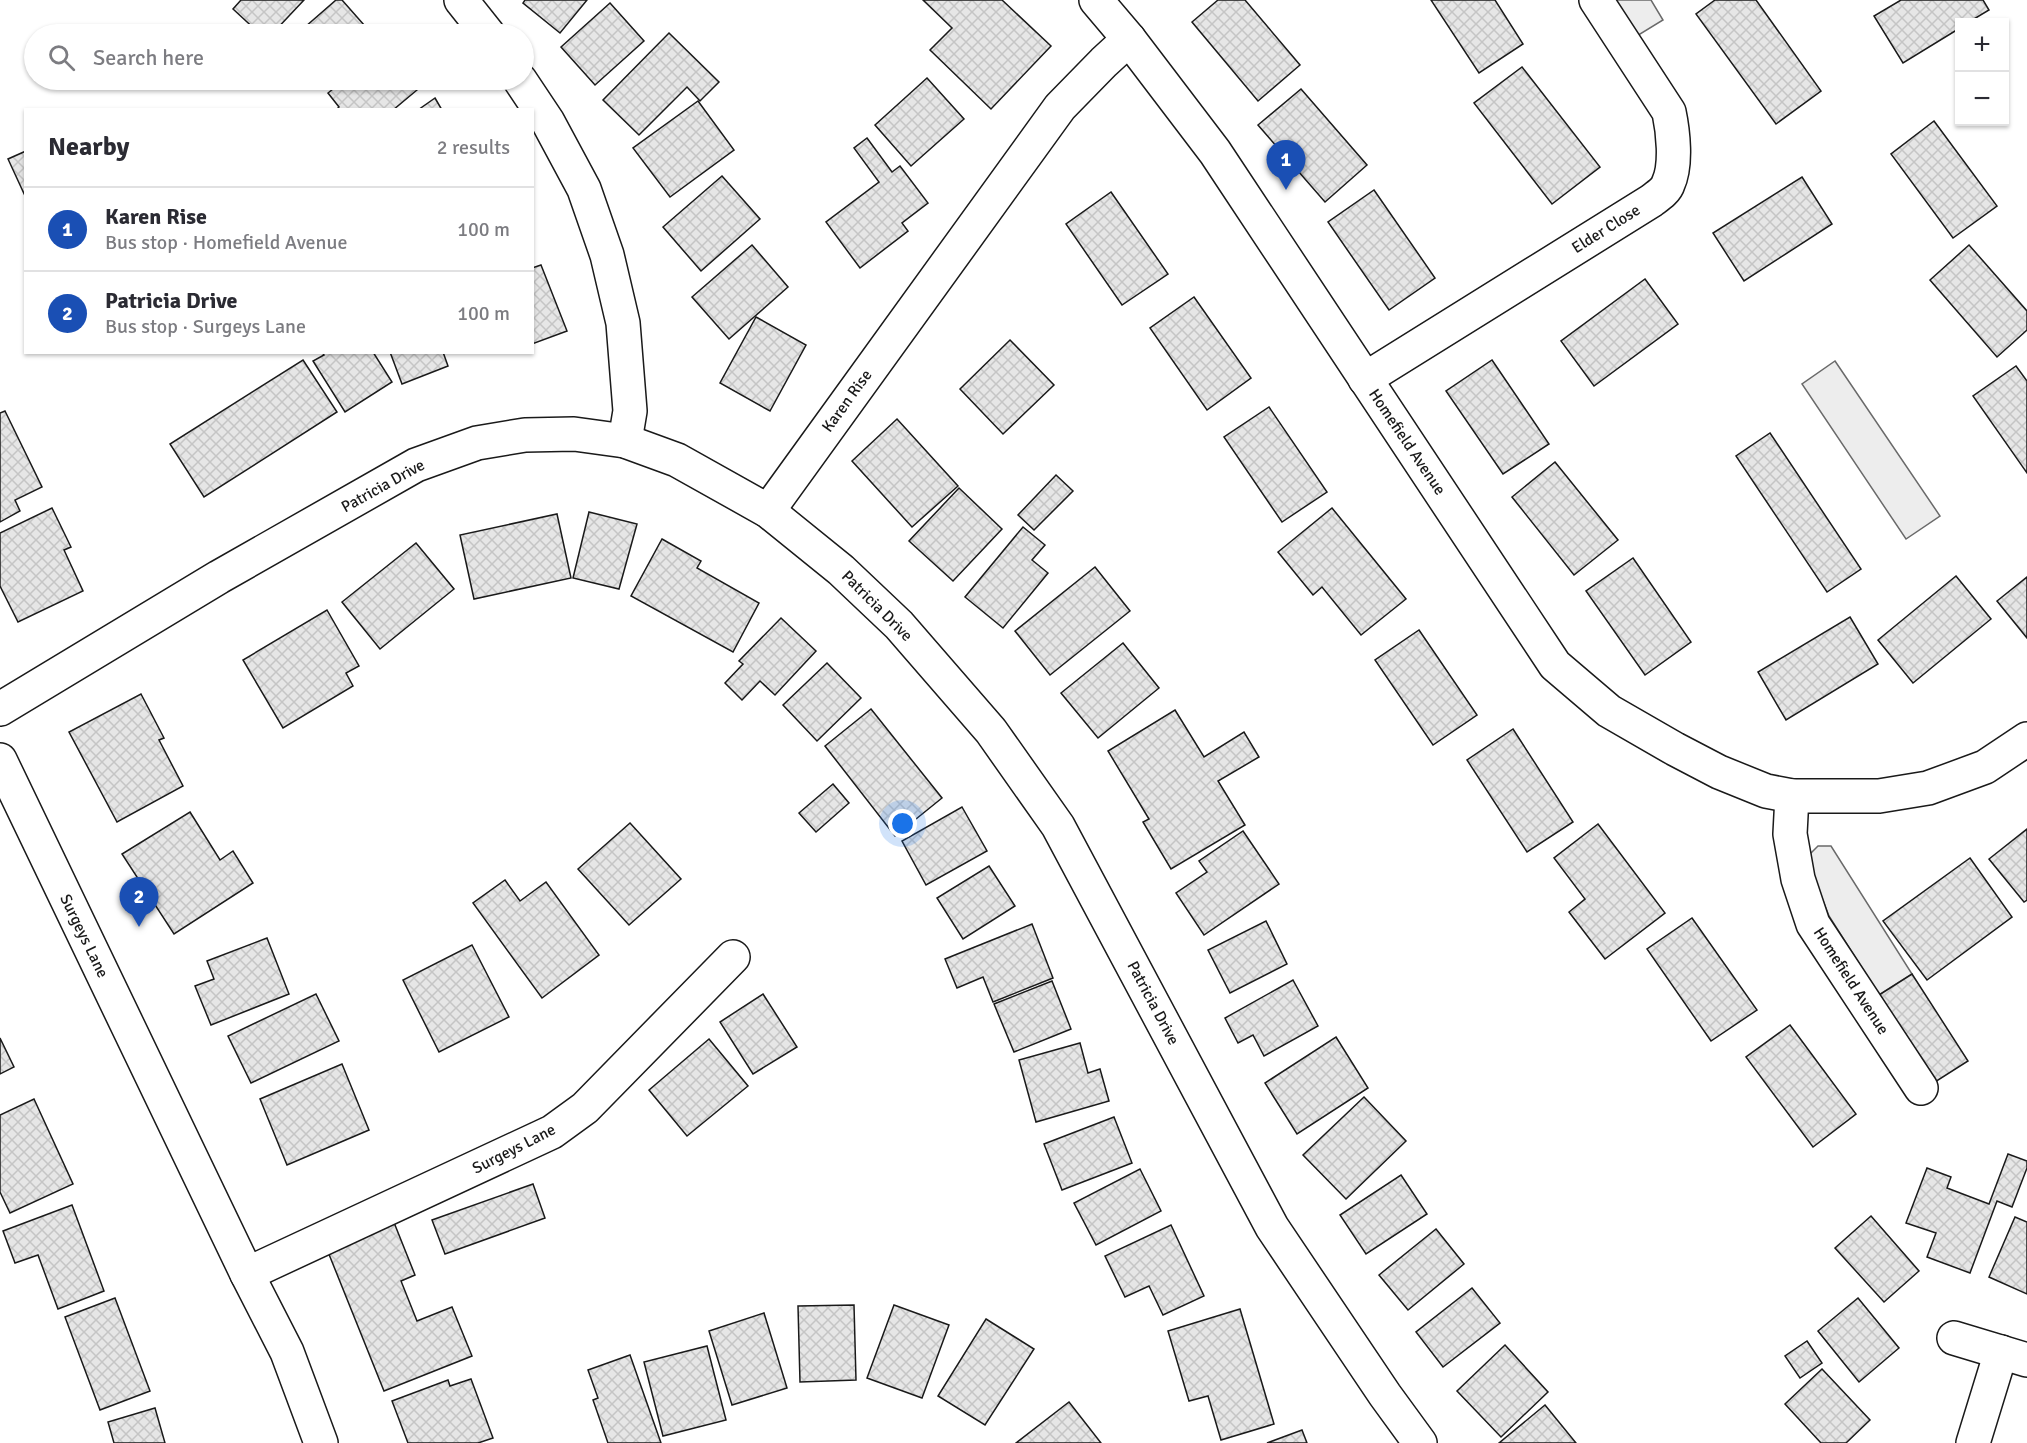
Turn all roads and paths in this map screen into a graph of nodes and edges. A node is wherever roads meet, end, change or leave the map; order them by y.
1 (461, 0) edge
2 (1096, 0) edge
3 (1596, 0) edge
4 (480, 24) edge
5 (1129, 39) junction
6 (527, 90) edge
7 (1365, 379) junction
8 (625, 441) junction
9 (768, 511) junction
10 (0, 709) edge
11 (2027, 739) edge
12 (0, 760) edge
13 (1792, 796) junction
14 (733, 957) dead end
15 (1921, 1088) dead end
16 (247, 1274) junction
17 (1954, 1338) dead end
18 (2014, 1356) edge
19 (321, 1443) edge
20 (1420, 1443) edge
21 (1973, 1443) edge

1 - 4 street
2 - 5 street, Homefield Avenue
3 - 7 street, Elder Close
5 - 7 street, Homefield Avenue
5 - 9 street, Karen Rise
6 - 8 street
7 - 13 street, Homefield Avenue
8 - 9 street, Patricia Drive
8 - 10 street, Patricia Drive
9 - 20 street, Patricia Drive
11 - 13 street, Homefield Avenue
12 - 16 street, Surgeys Lane
13 - 15 street, Homefield Avenue
14 - 16 street, Surgeys Lane
16 - 19 street, Surgeys Lane
17 - 18 street
18 - 21 street

